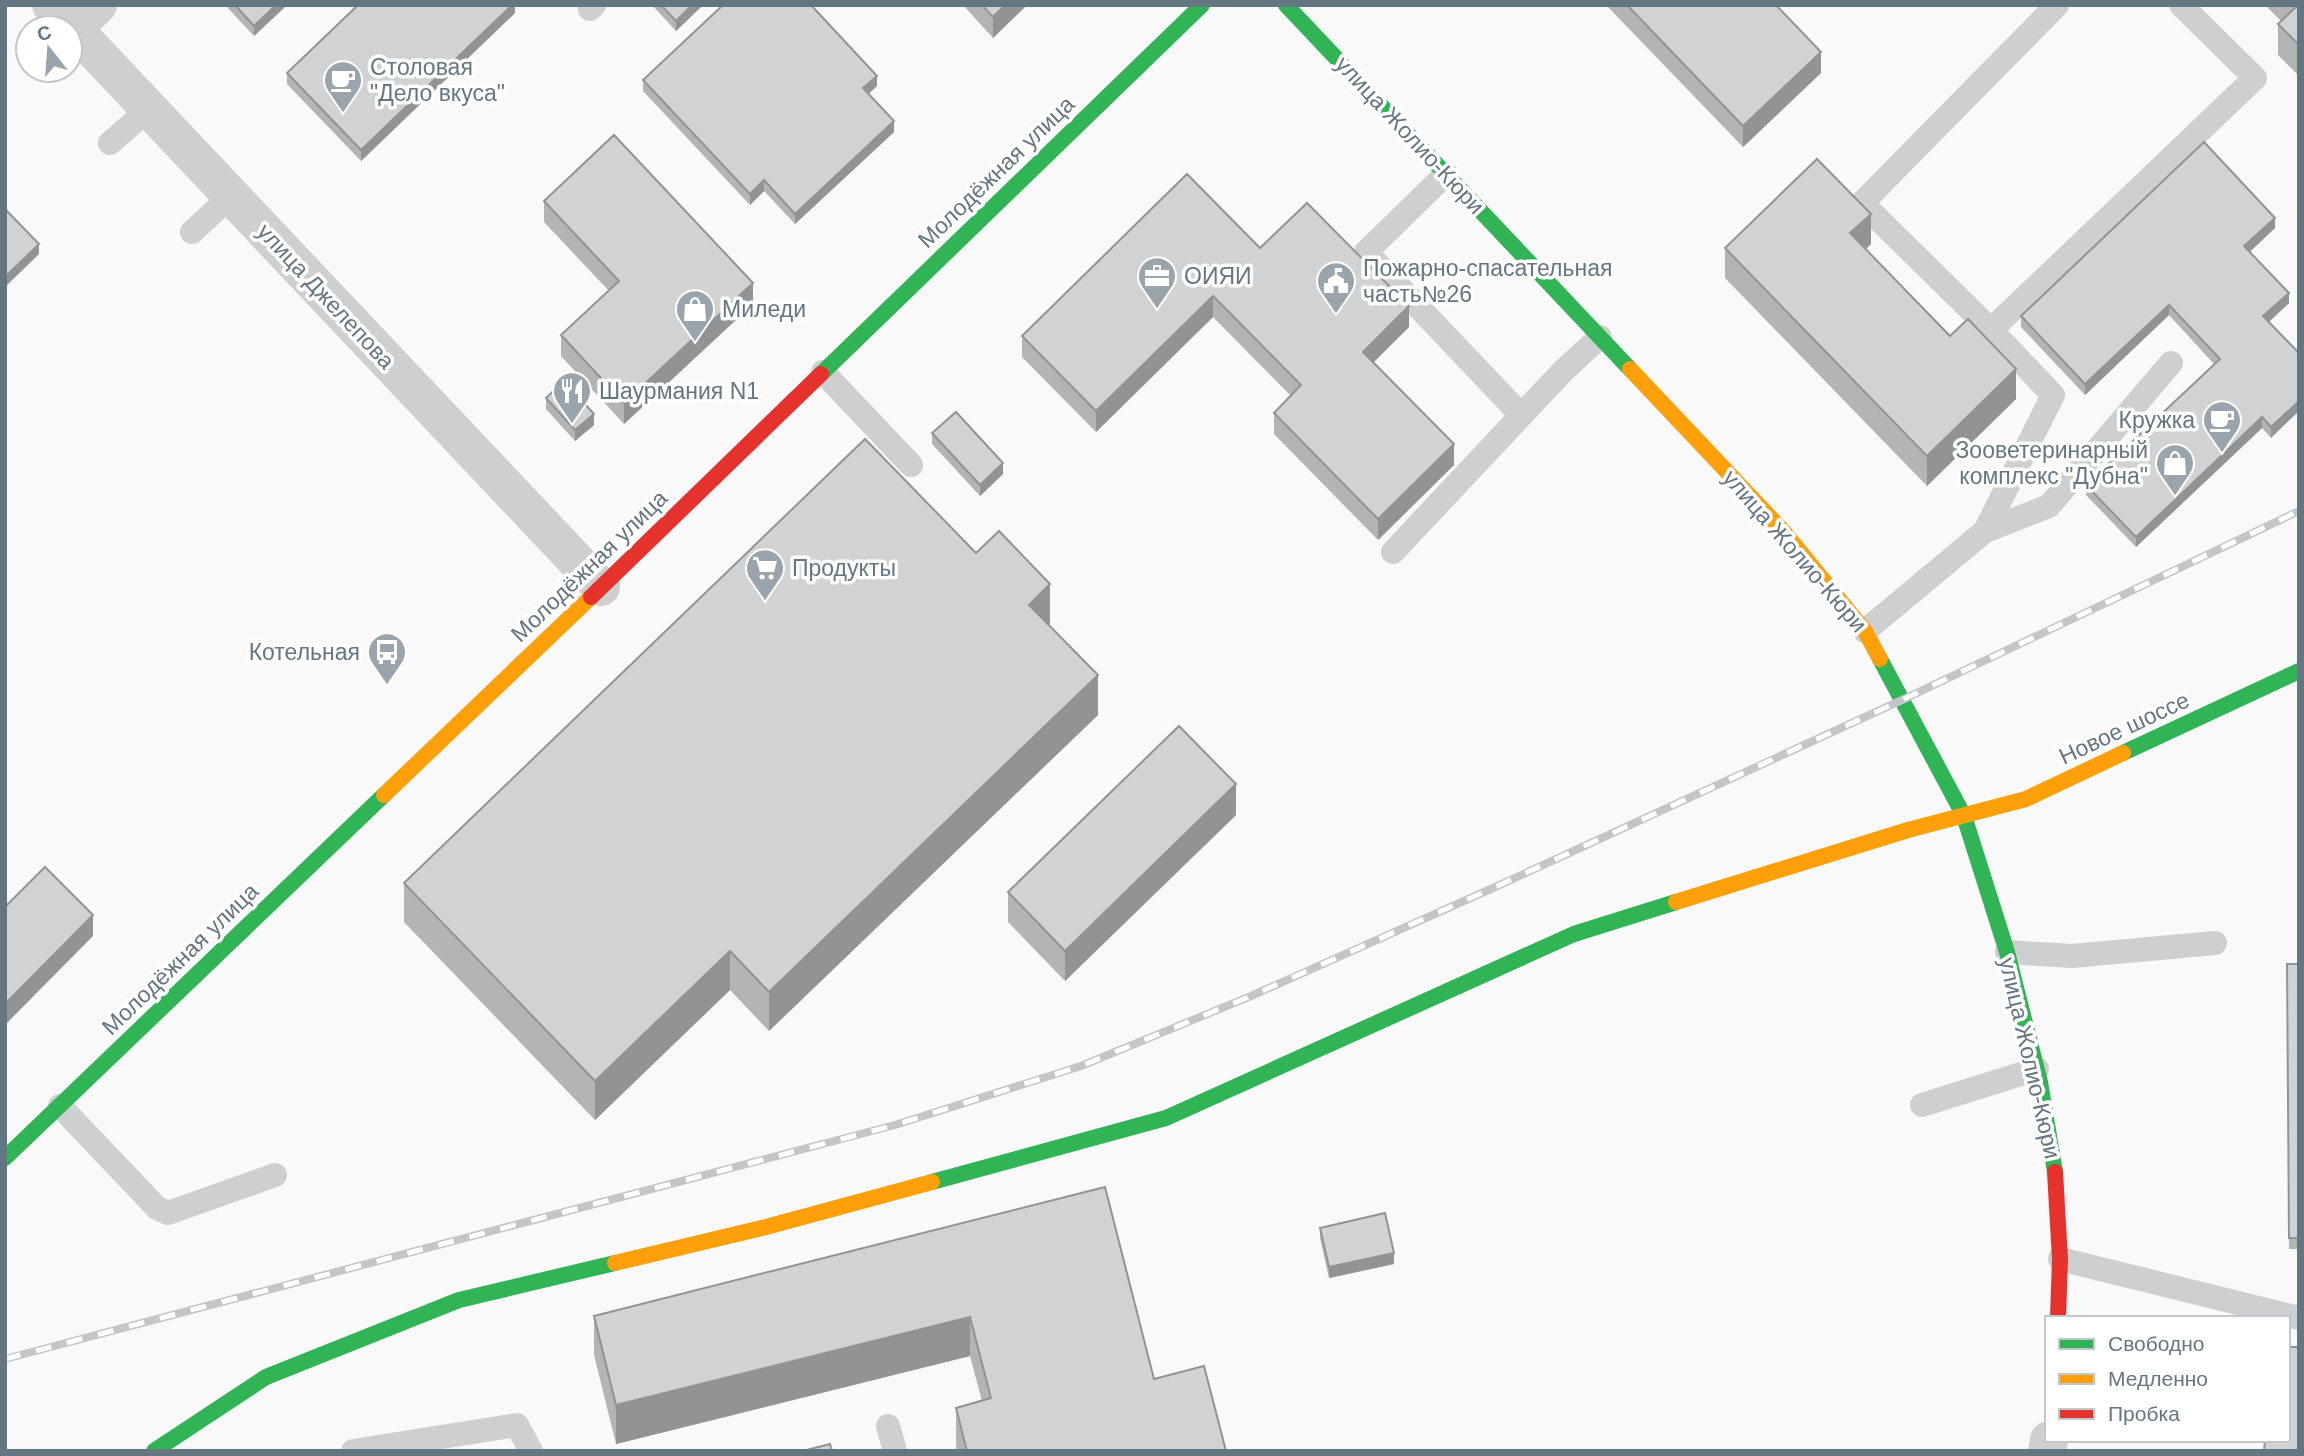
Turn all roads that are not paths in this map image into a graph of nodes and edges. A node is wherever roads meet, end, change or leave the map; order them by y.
1 (1202, 5) edge
2 (1286, 5) edge
3 (2057, 5) edge
4 (2181, 5) edge
5 (74, 13) edge
6 (149, 109) junction
7 (110, 143) dead end
8 (1446, 174) junction
9 (231, 196) junction
10 (192, 232) dead end
11 (1991, 330) junction
12 (1600, 337) junction
13 (2171, 363) dead end
14 (823, 372) junction
15 (1521, 415) junction
16 (911, 465) dead end
17 (1985, 531) junction
18 (1393, 552) dead end
19 (601, 587) junction
20 (1865, 631) junction
21 (2299, 671) edge
22 (1964, 816) junction
23 (2215, 943) dead end
24 (2007, 952) junction
25 (2037, 1069) junction
26 (1922, 1105) dead end
27 (60, 1106) junction
28 (5, 1158) edge
29 (275, 1175) dead end
30 (2060, 1259) junction
31 (2058, 1316) edge
32 (2299, 1318) edge
33 (888, 1426) dead end
34 (154, 1451) edge
35 (353, 1451) edge
36 (531, 1451) edge
37 (895, 1451) edge

1 - 14 main road, Молодёжная улица
2 - 8 main road, улица Жолио-Кюри
3 - 11 lane
4 - 11 lane
5 - 6 street, улица Джелепова
6 - 7 lane
6 - 9 street, улица Джелепова
8 - 12 main road, улица Жолио-Кюри
8 - 15 lane
9 - 10 lane
9 - 19 street, улица Джелепова
11 - 17 lane
12 - 15 lane
12 - 20 main road, улица Жолио-Кюри
13 - 17 lane
14 - 16 lane
14 - 19 main road, Молодёжная улица
15 - 18 lane
17 - 20 lane
19 - 27 main road, Молодёжная улица
20 - 22 main road, улица Жолио-Кюри
21 - 22 main road, Новое шоссе
22 - 24 main road, улица Жолио-Кюри
22 - 34 main road, Новое шоссе
23 - 24 lane
24 - 25 main road, улица Жолио-Кюри
25 - 26 lane
25 - 30 main road, улица Жолио-Кюри
27 - 28 main road, Молодёжная улица
27 - 29 lane
30 - 31 main road, улица Жолио-Кюри
30 - 32 lane
33 - 37 lane
35 - 36 lane

